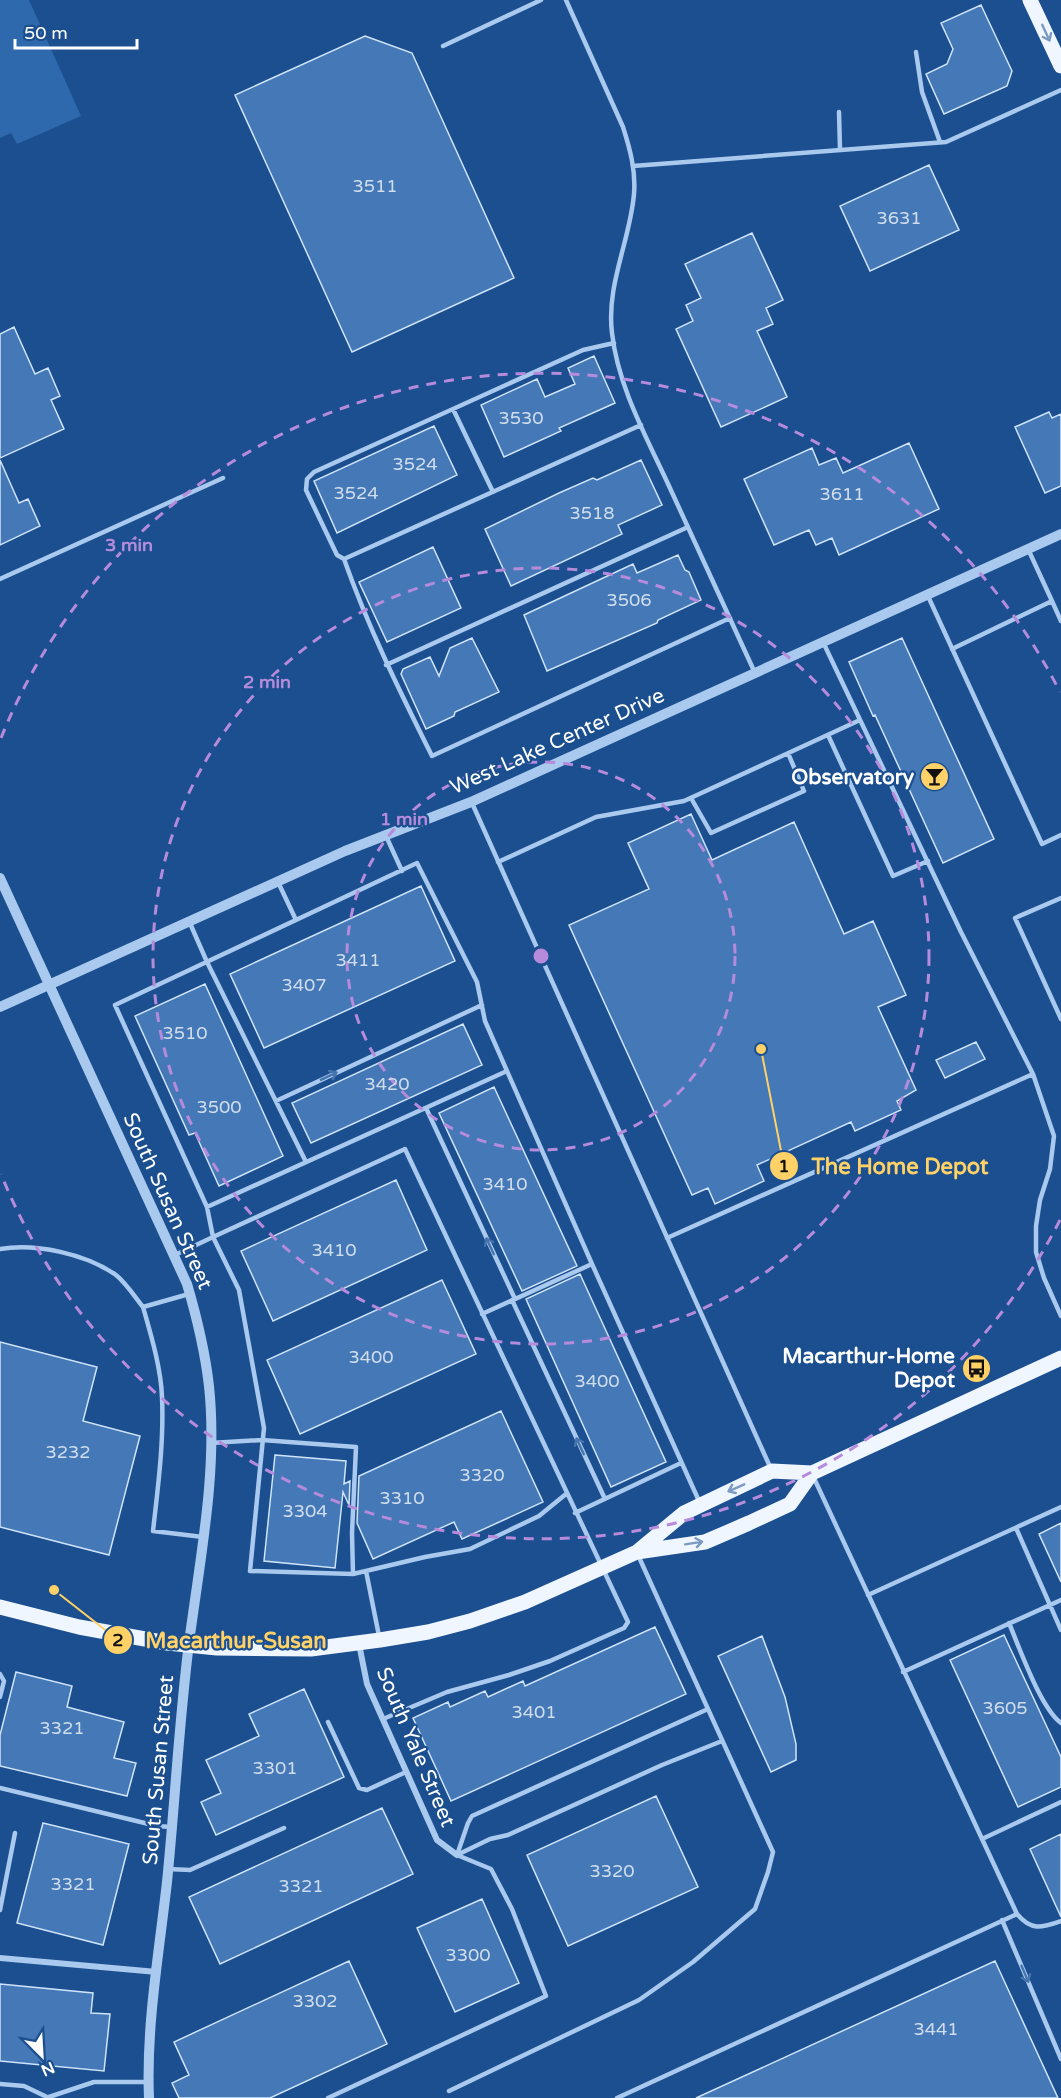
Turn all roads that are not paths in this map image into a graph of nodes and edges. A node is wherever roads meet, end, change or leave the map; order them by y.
1 (541, 0) edge
2 (566, 0) edge
3 (1030, 0) edge
4 (443, 46) dead end
5 (916, 52) dead end
6 (1061, 66) edge
7 (1061, 90) edge
8 (839, 112) dead end
9 (940, 142) junction
10 (840, 150) junction
11 (633, 166) junction
12 (614, 343) junction
13 (453, 409) junction
14 (641, 425) junction
15 (223, 478) dead end
16 (493, 492) junction
17 (688, 526) junction
18 (1061, 534) edge
19 (1028, 549) junction
20 (344, 559) junction
21 (0, 579) edge
22 (927, 594) junction
23 (1052, 601) junction
24 (730, 618) junction
25 (1061, 621) edge
26 (823, 642) junction
27 (952, 649) junction
28 (386, 665) junction
29 (755, 673) junction
30 (860, 720) junction
31 (828, 735) junction
32 (788, 753) junction
33 (691, 798) junction
34 (471, 802) junction
35 (1061, 835) edge
36 (386, 836) junction
37 (928, 861) junction
38 (498, 862) junction
39 (402, 871) junction
40 (0, 878) edge
41 (278, 881) junction
42 (1061, 898) edge
43 (296, 920) junction
44 (189, 921) junction
45 (207, 962) junction
46 (48, 985) junction
47 (482, 1005) junction
48 (0, 1007) edge
49 (1061, 1019) edge
50 (507, 1071) junction
51 (1034, 1074) junction
52 (276, 1101) junction
53 (426, 1108) junction
54 (306, 1162) junction
55 (207, 1207) junction
56 (213, 1237) junction
57 (667, 1238) junction
58 (0, 1249) edge
59 (174, 1256) junction
60 (592, 1264) junction
61 (190, 1293) junction
62 (513, 1300) junction
63 (143, 1307) junction
64 (482, 1314) junction
65 (1061, 1316) edge
66 (1061, 1358) edge
67 (262, 1440) junction
68 (211, 1443) junction
69 (681, 1463) junction
70 (772, 1471) junction
71 (812, 1473) junction
72 (566, 1494) junction
73 (604, 1499) junction
74 (700, 1504) junction
75 (1061, 1507) edge
76 (574, 1513) junction
77 (1016, 1528) junction
78 (203, 1537) junction
79 (637, 1552) junction
80 (602, 1569) junction
81 (366, 1571) junction
82 (353, 1574) junction
83 (868, 1595) junction
84 (1061, 1600) edge
85 (1050, 1605) junction
86 (0, 1609) edge
87 (1009, 1623) junction
88 (1061, 1630) edge
89 (380, 1640) junction
90 (359, 1644) junction
91 (189, 1646) junction
92 (903, 1672) junction
93 (0, 1674) edge
94 (0, 1697) edge
95 (708, 1709) junction
96 (383, 1719) junction
97 (328, 1722) dead end
98 (1061, 1723) edge
99 (722, 1740) junction
100 (406, 1772) junction
101 (0, 1788) edge
102 (1061, 1802) edge
103 (171, 1827) junction
104 (284, 1828) dead end
105 (15, 1833) dead end
106 (982, 1839) junction
107 (457, 1855) junction
108 (168, 1869) junction
109 (0, 1910) edge
110 (1017, 1914) junction
111 (1002, 1920) junction
112 (1061, 1921) edge
113 (0, 1958) edge
114 (158, 1972) junction
115 (1061, 2059) edge
116 (148, 2082) junction
117 (0, 2084) edge
118 (449, 2091) dead end
119 (46, 2098) edge
120 (149, 2098) edge
121 (328, 2098) edge
122 (617, 2098) edge

1 - 4 lane
2 - 11 lane
3 -> 6 main road
5 - 9 lane
7 - 9 lane
8 - 10 lane
9 - 10 lane
10 - 11 lane
11 - 12 lane
12 - 13 lane
12 - 14 lane
13 - 16 lane
13 - 20 lane
14 - 16 lane
14 - 17 lane
15 - 21 lane
16 - 20 lane
17 - 24 lane
17 - 28 lane
18 - 19 street, West Lake Center Drive
19 - 22 street, West Lake Center Drive
19 - 23 lane
20 - 28 lane
22 - 26 street, West Lake Center Drive
22 - 27 lane
23 - 25 lane
23 - 27 lane
24 - 28 lane
24 - 29 lane
26 - 29 street, West Lake Center Drive
26 - 30 lane
27 - 35 lane
29 - 34 street, West Lake Center Drive
30 - 31 lane
30 - 37 lane
31 - 32 lane
31 - 37 lane
32 - 33 lane
32 - 33 lane
33 - 38 lane
34 - 36 street, West Lake Center Drive
34 - 38 lane
36 - 39 lane
36 - 41 street, West Lake Center Drive
37 - 51 lane
38 - 57 lane
39 - 43 lane
39 - 47 lane
40 - 46 street, South Susan Street
41 - 43 lane
41 - 44 street, West Lake Center Drive
42 - 49 lane
43 - 45 lane
44 - 45 lane
44 - 46 street, West Lake Center Drive
45 - 52 lane
45 - 55 lane
46 - 48 street, West Lake Center Drive
46 - 59 street, South Susan Street
47 - 50 lane
52 -> 47 lane
50 - 53 lane
50 - 60 lane
51 - 57 lane
51 - 65 lane
52 - 54 lane
53 - 54 lane
62 -> 53 lane
54 - 55 lane
55 - 56 lane
56 - 59 lane
56 - 64 lane
56 - 67 lane
57 - 70 lane
58 - 63 lane
59 - 61 street, South Susan Street
60 - 62 lane
60 - 69 lane
61 - 63 lane
61 - 68 street, South Susan Street
62 - 64 lane
73 -> 62 lane
63 - 78 lane
64 - 72 lane
66 - 71 main road
67 - 68 lane
67 - 82 lane
67 - 82 lane
68 - 78 street, South Susan Street
69 - 73 lane
69 - 74 lane
70 - 71 main road
70 -> 74 main road
79 -> 71 main road
71 - 83 lane
72 - 76 lane
72 - 81 lane
73 - 76 lane
74 - 79 main road
75 - 77 lane
76 - 80 lane
77 - 83 lane
77 - 85 lane
78 - 91 street, South Susan Street
79 - 80 main road
79 - 95 lane
80 - 89 main road
80 - 96 lane
81 - 82 lane
81 - 89 lane
83 - 92 lane
84 - 85 lane
85 - 87 lane
85 - 88 lane
86 - 91 main road
87 - 92 lane
87 - 98 lane
89 - 90 main road
90 - 91 main road
90 - 96 street, South Yale Street
91 - 103 street, South Susan Street
92 - 106 lane
93 - 94 lane
95 - 99 lane
95 - 107 lane
96 - 100 street, South Yale Street
97 - 100 lane
99 - 107 lane
99 - 118 lane
100 - 107 street, South Yale Street
101 - 103 lane
102 - 106 lane
103 - 108 street, South Susan Street
104 - 108 lane
105 - 109 lane
106 - 110 lane
107 - 121 lane
108 - 114 street, South Susan Street
110 - 111 lane
110 - 112 lane
111 -> 115 lane
111 - 122 lane
113 - 114 street
114 - 116 street, South Susan Street
116 - 119 lane
116 - 120 street, South Susan Street
117 - 119 lane

